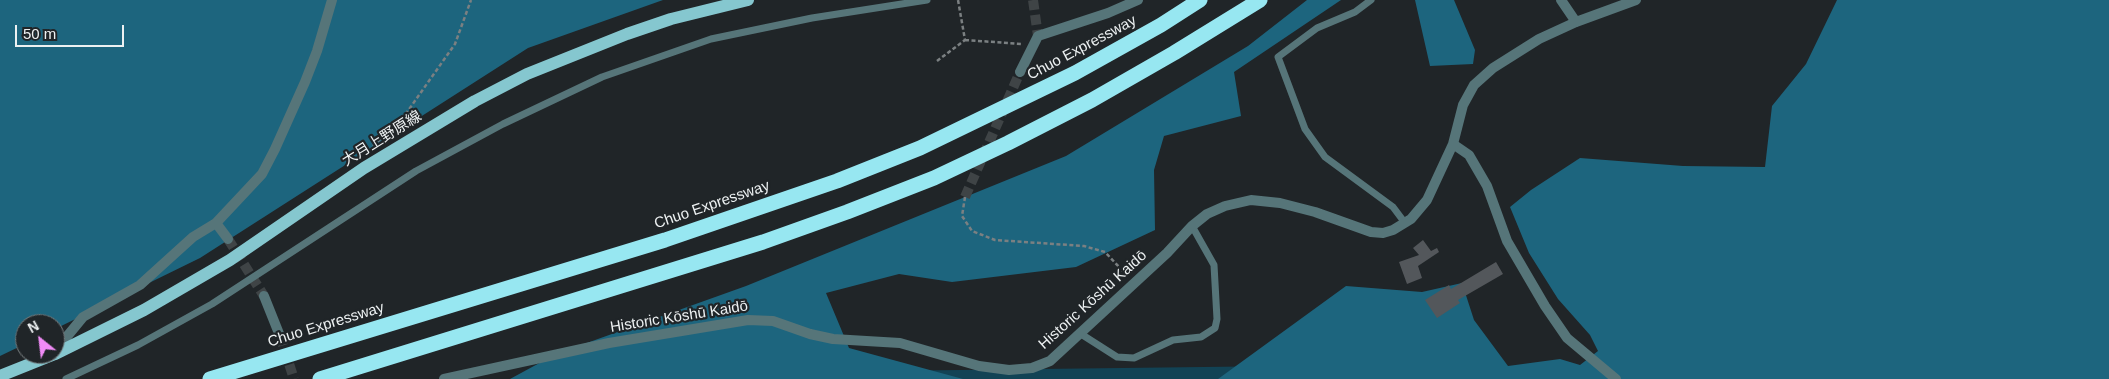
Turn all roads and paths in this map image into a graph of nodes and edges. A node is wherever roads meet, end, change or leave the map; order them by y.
1 (332, 0) edge
2 (471, 0) edge
3 (748, 0) edge
4 (927, 0) edge
5 (958, 0) edge
6 (1138, 0) edge
7 (1200, 0) edge
8 (1260, 0) edge
9 (1371, 0) edge
10 (1561, 0) edge
11 (1636, 0) edge
12 (1576, 22) junction
13 (965, 40) junction
14 (1034, 45) junction
15 (937, 61) dead end
16 (1020, 72) tunnel mouth
17 (1453, 144) junction
18 (371, 147) dead end
19 (965, 197) tunnel mouth
20 (216, 223) junction
21 (1405, 223) junction
22 (1192, 226) junction
23 (228, 239) tunnel mouth
24 (1130, 287) junction
25 (264, 296) tunnel mouth
26 (1081, 334) junction
27 (280, 336) tunnel mouth
28 (65, 340) edge
29 (65, 349) edge
30 (29, 364) edge
31 (0, 376) edge
32 (66, 379) edge
33 (210, 379) edge
34 (320, 379) edge
35 (444, 379) edge
36 (1616, 379) edge

1 - 20 street
2 - 18 path
3 - 29 main road, 大月上野原線
4 - 32 lane
5 - 13 path
6 - 14 street
7 - 33 highway, Chuo Expressway
8 - 34 highway
9 - 21 lane
10 - 12 street
11 - 12 street, Historic Kōshū Kaidō
12 - 17 street, Historic Kōshū Kaidō
13 - 14 path
13 - 15 path
14 - 16 street
17 - 21 street, Historic Kōshū Kaidō
17 - 36 street
19 - 24 path
20 - 23 street
20 - 28 street
21 - 22 street, Historic Kōshū Kaidō
22 - 24 street, Historic Kōshū Kaidō
22 - 26 lane
24 - 26 street, Historic Kōshū Kaidō
25 - 27 street
26 - 35 street, Historic Kōshū Kaidō
30 - 31 main road, 大月上野原線

